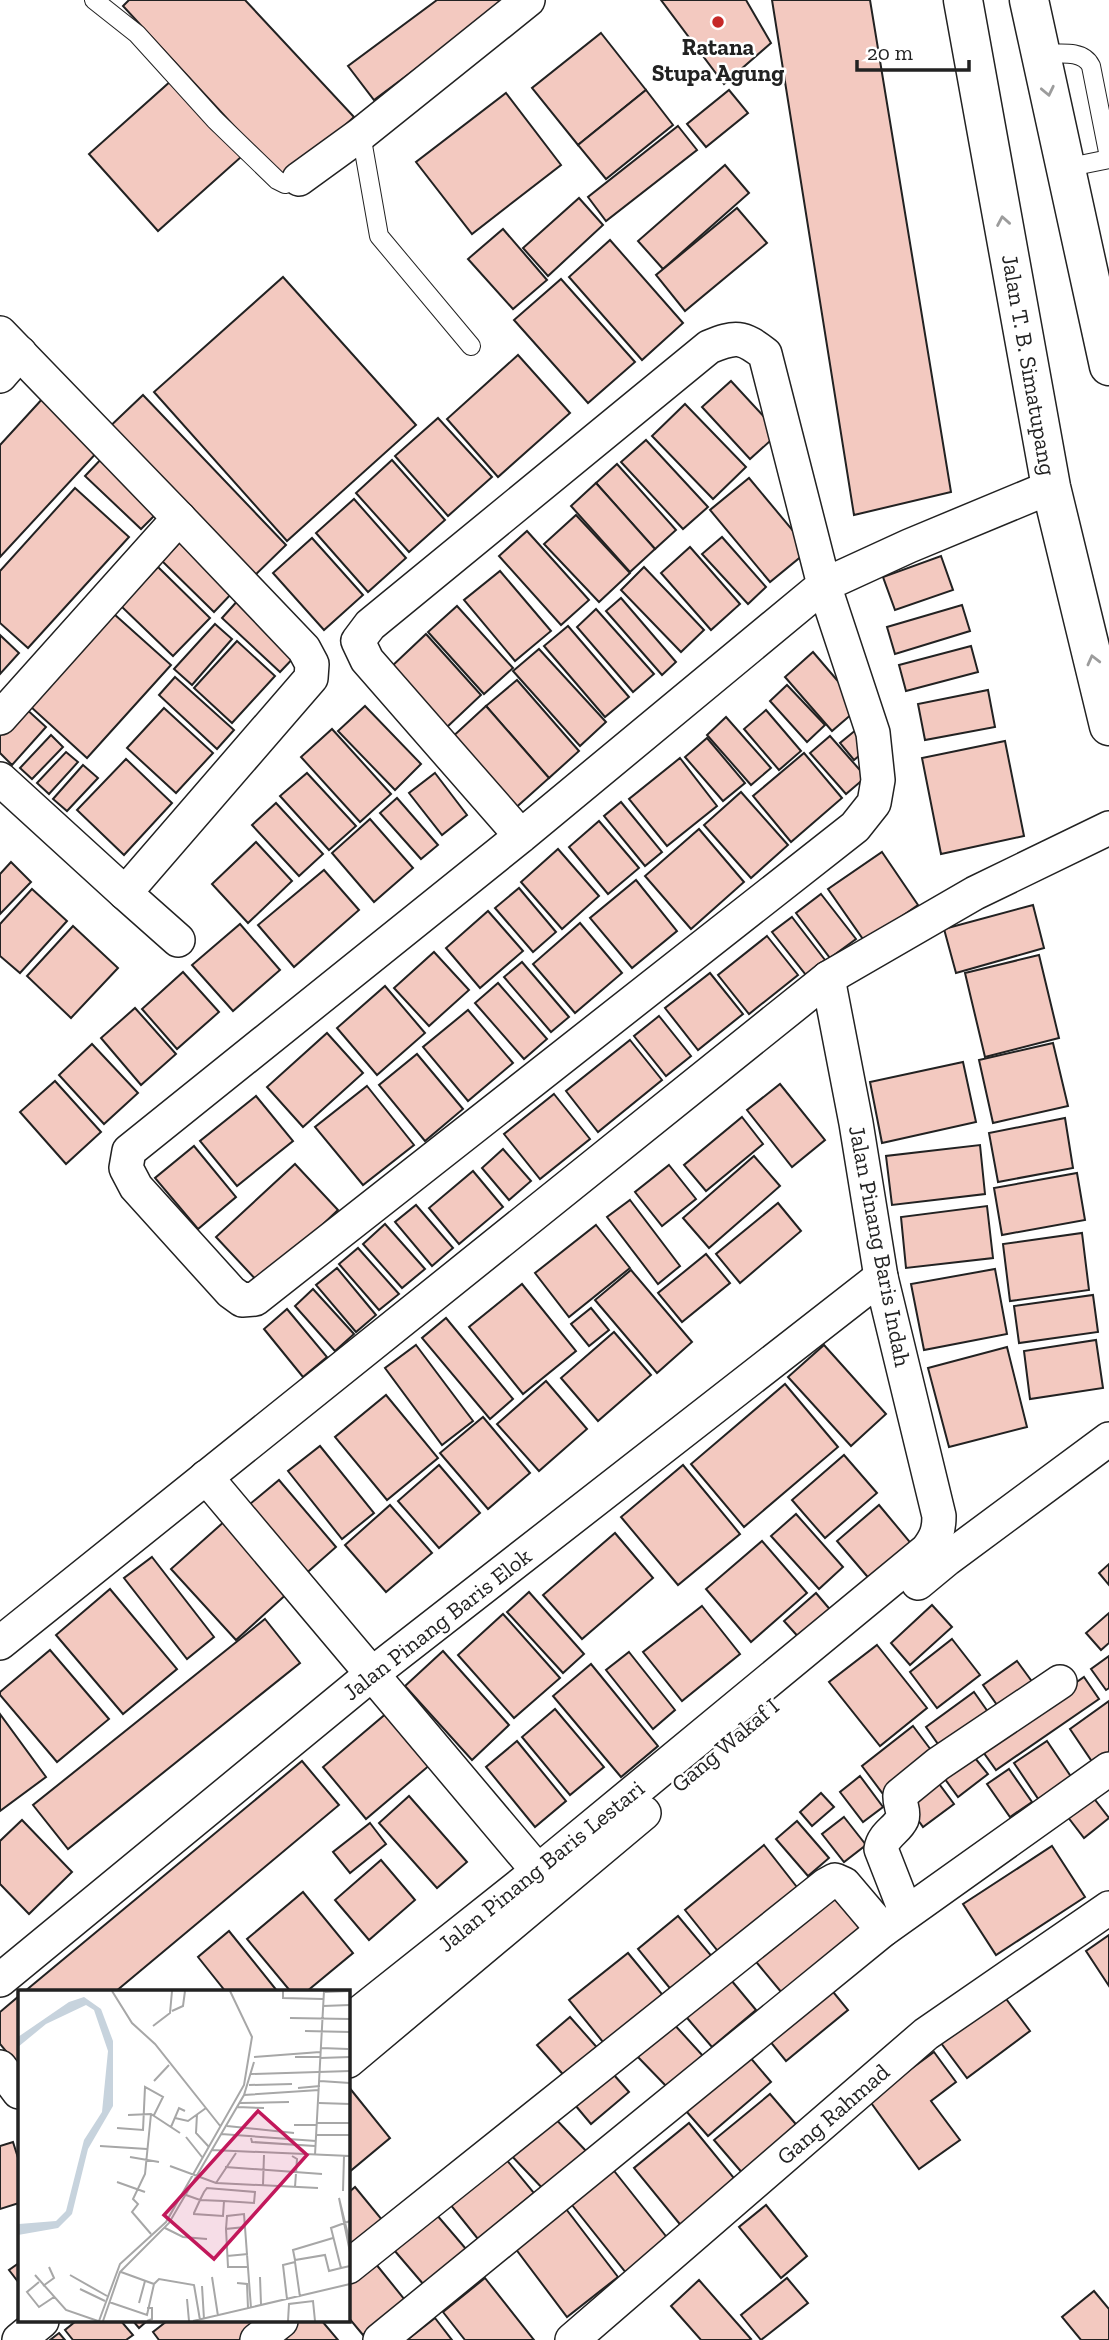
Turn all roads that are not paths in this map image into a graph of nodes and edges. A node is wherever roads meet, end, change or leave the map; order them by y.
1 (94, 0) edge
2 (528, 0) edge
3 (963, 0) edge
4 (1029, 0) edge
5 (1041, 54) junction
6 (361, 134) junction
7 (1109, 158) edge
8 (1065, 168) junction
9 (299, 179) joint
10 (471, 346) dead end
11 (7, 354) edge
12 (1109, 366) edge
13 (1051, 487) junction
14 (179, 518) junction
15 (824, 584) junction
16 (0, 718) edge
17 (1109, 726) edge
18 (0, 779) edge
19 (1109, 828) edge
20 (521, 836) junction
21 (125, 893) junction
22 (178, 940) dead end
23 (828, 978) junction
24 (881, 1277) junction
25 (1109, 1439) edge
26 (206, 1476) junction
27 (927, 1550) joint
28 (0, 1643) edge
29 (372, 1674) junction
30 (1060, 1682) dead end
31 (1109, 1769) edge
32 (538, 1871) junction
33 (1109, 1908) edge
34 (894, 1921) junction
35 (0, 1980) edge
36 (350, 2020) edge
37 (350, 2059) edge
38 (0, 2067) edge
39 (18, 2091) edge
40 (350, 2265) edge
41 (41, 2322) edge
42 (280, 2322) edge
43 (19, 2340) edge
44 (257, 2340) edge
45 (380, 2340) edge
46 (572, 2340) edge

1 - 9 lane
2 - 6 street
13 -> 3 main road, Jalan T. B. Simatupang
4 - 5 main road
5 - 7 lane
5 -> 8 main road
6 - 9 street
6 - 10 lane
7 - 8 lane
8 - 12 main road
11 - 14 street
13 - 15 street
17 -> 13 main road, Jalan T. B. Simatupang
14 - 16 street
14 - 21 street
15 - 20 street
15 - 20 street
15 - 20 street
18 - 21 street
19 - 23 street
21 - 22 street
23 - 24 street, Jalan Pinang Baris Indah
23 - 26 street
24 - 27 street, Jalan Pinang Baris Indah
24 - 29 street, Jalan Pinang Baris Elok
25 - 37 street, Gang Wakaf I
26 - 28 street
26 - 29 street
27 - 32 street, Jalan Pinang Baris Lestari
29 - 32 street
29 - 35 street, Jalan Pinang Baris Elok
30 - 34 street
31 - 34 street
32 - 36 street, Jalan Pinang Baris Lestari
33 - 46 street, Gang Rahmad
34 - 40 street
34 - 45 street
38 - 39 street
41 - 43 street
42 - 44 street

